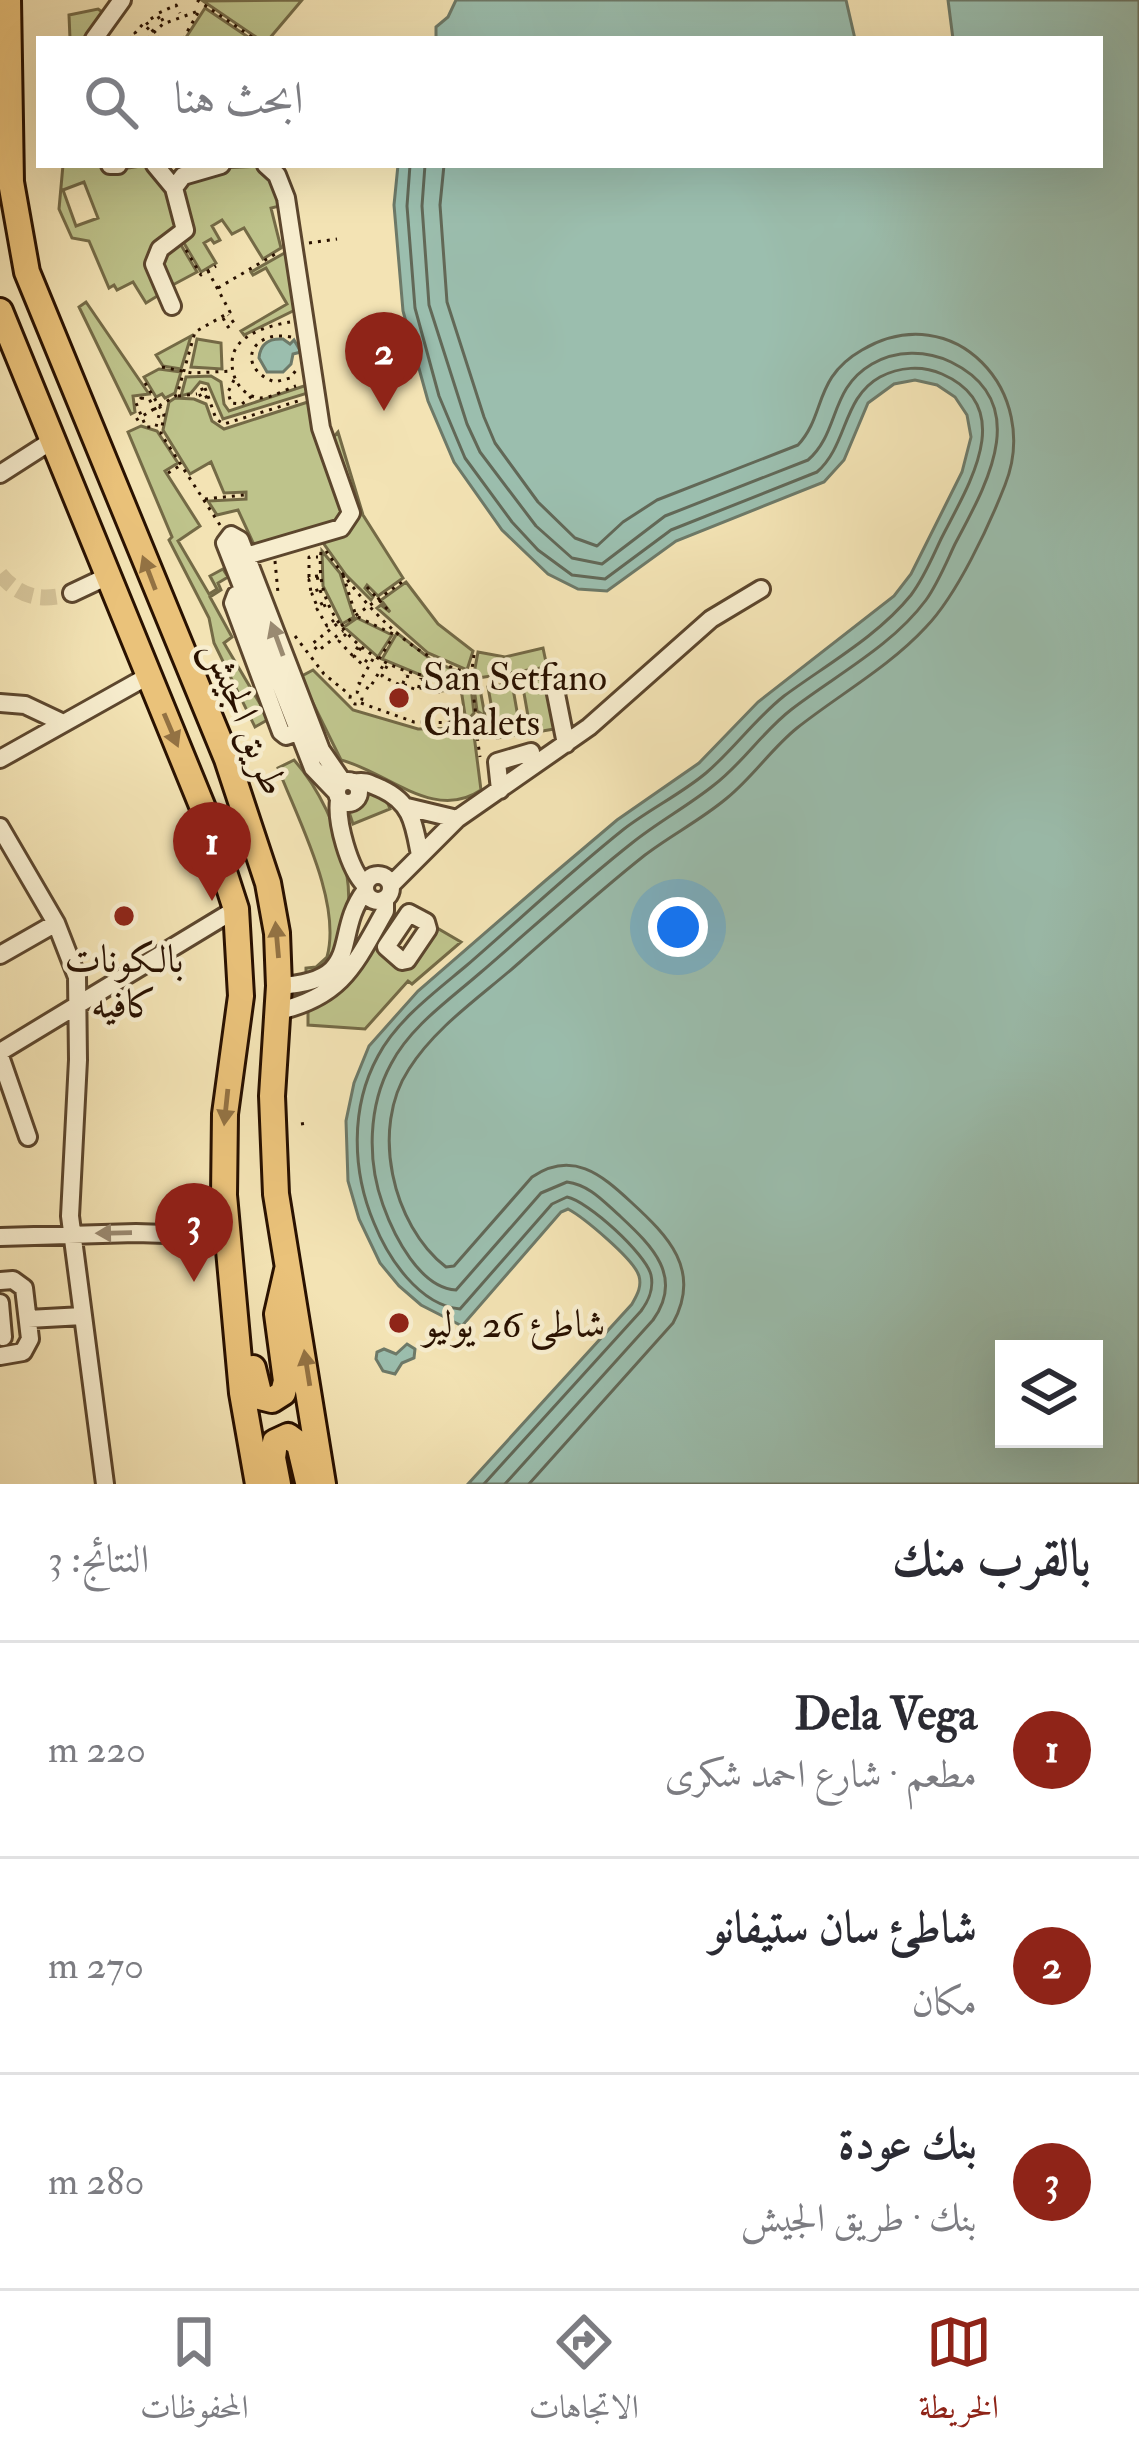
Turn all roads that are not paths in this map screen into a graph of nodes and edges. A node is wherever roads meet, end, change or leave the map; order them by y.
1 (8, 0) edge
2 (122, 0) edge
3 (96, 36) edge
4 (157, 168) edge
5 (270, 168) edge
6 (183, 169) edge
7 (174, 188) junction
8 (172, 305) dead end
9 (3, 327) edge
10 (53, 440) junction
11 (0, 474) edge
12 (247, 556) junction
13 (108, 576) junction
14 (761, 590) dead end
15 (72, 593) tunnel mouth
16 (148, 676) junction
17 (555, 689) dead end
18 (0, 703) edge
19 (61, 722) junction
20 (566, 744) junction
21 (531, 752) dead end
22 (0, 759) edge
23 (343, 789) junction
24 (500, 790) junction
25 (407, 806) junction
26 (457, 819) junction
27 (3, 840) edge
28 (420, 855) junction
29 (365, 888) junction
30 (388, 894) junction
31 (236, 909) junction
32 (407, 914) dead end
33 (56, 923) junction
34 (357, 943) junction
35 (0, 955) edge
36 (279, 998) junction
37 (80, 1006) junction
38 (0, 1054) edge
39 (28, 1137) dead end
40 (72, 1234) junction
41 (227, 1236) junction
42 (0, 1238) edge
43 (290, 1265) junction
44 (0, 1281) edge
45 (0, 1303) edge
46 (235, 1303) junction
47 (83, 1316) junction
48 (28, 1319) junction
49 (1, 1346) edge
50 (105, 1484) edge
51 (258, 1484) edge
52 (278, 1484) edge
53 (309, 1484) edge
54 (323, 1484) edge

36 -> 1 highway, طريق الجيش
2 - 3 street
4 - 7 street
5 - 12 street
6 - 7 street
7 - 8 street
9 - 10 highway, طريق الجيش
10 - 11 street
10 - 13 highway, طريق الجيش
23 -> 12 street
12 - 23 street
13 - 15 street
13 - 16 highway, طريق الجيش
14 - 20 street
16 - 19 street
16 -> 31 highway, طريق الجيش
17 - 20 street
18 - 19 street
19 - 22 street
20 - 24 street
21 - 24 street
23 - 25 street
23 - 29 street
24 - 26 street
25 - 26 street
25 - 28 street
26 - 28 street
27 - 33 street
28 - 30 street
29 - 30 street
29 - 34 street
30 - 32 street
30 - 34 street
31 - 37 street
31 -> 41 highway, طريق الجيش
33 - 35 street
33 - 37 street
34 - 36 street
36 - 43 highway, طريق الجيش
37 - 38 street
37 - 40 street
38 - 39 street
41 -> 40 street
40 - 42 street
40 - 47 street
41 - 46 highway, طريق الجيش
43 - 46 highway
54 -> 43 highway, طريق الجيش
44 - 48 street
45 - 49 street
46 - 51 highway, طريق الجيش
47 - 48 street
47 - 50 street
48 - 49 street
52 - 53 highway

